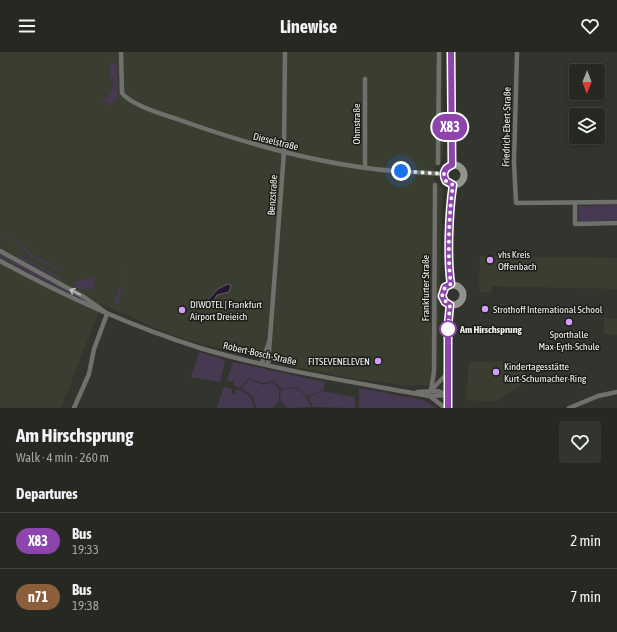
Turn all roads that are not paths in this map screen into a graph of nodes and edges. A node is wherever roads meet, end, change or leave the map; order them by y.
1 (121, 52) edge
2 (285, 52) edge
3 (439, 52) edge
4 (451, 52) edge
5 (517, 52) edge
6 (365, 79) dead end
7 (284, 152) junction
8 (438, 163) dead end
9 (452, 165) junction
10 (365, 168) junction
11 (444, 174) junction
12 (435, 185) dead end
13 (453, 185) junction
14 (617, 202) edge
15 (575, 204) junction
16 (617, 222) edge
17 (0, 251) edge
18 (0, 261) edge
19 (451, 284) junction
20 (450, 305) junction
21 (107, 314) junction
22 (270, 338) junction
23 (262, 363) junction
24 (268, 364) junction
25 (448, 373) junction
26 (431, 390) junction
27 (413, 392) junction
28 (617, 392) edge
29 (448, 395) junction
30 (429, 396) junction
31 (74, 408) edge
32 (446, 408) edge
33 (569, 408) edge

1 - 7 street, Dieselstraße
2 - 7 street, Benzstraße
3 - 8 street
4 - 9 street
5 - 15 street, Friedrich-Ebert-Straße
6 - 10 street, Ohmstraße
7 - 10 street, Dieselstraße
7 - 22 street, Benzstraße
9 - 11 street
9 - 13 street
10 - 11 street, Dieselstraße
11 - 13 street
12 - 26 street, Frankfurter Straße
13 - 19 street
14 - 15 street
15 - 16 street
21 -> 17 street, Robert-Bosch-Straße
18 - 21 street, Robert-Bosch-Straße
19 - 20 street
19 - 20 street
20 - 25 street
21 - 23 street, Robert-Bosch-Straße
21 - 31 street
22 - 23 street, Benzstraße
22 - 24 street, Benzstraße
23 - 24 street, Robert-Bosch-Straße
24 - 27 street, Robert-Bosch-Straße
25 - 26 street
25 - 29 street
26 - 27 street, Robert-Bosch-Straße
26 - 29 street, Robert-Bosch-Straße
27 - 30 street, Robert-Bosch-Straße
28 - 33 street
29 - 30 street, Robert-Bosch-Straße
29 - 32 street
30 - 32 street

